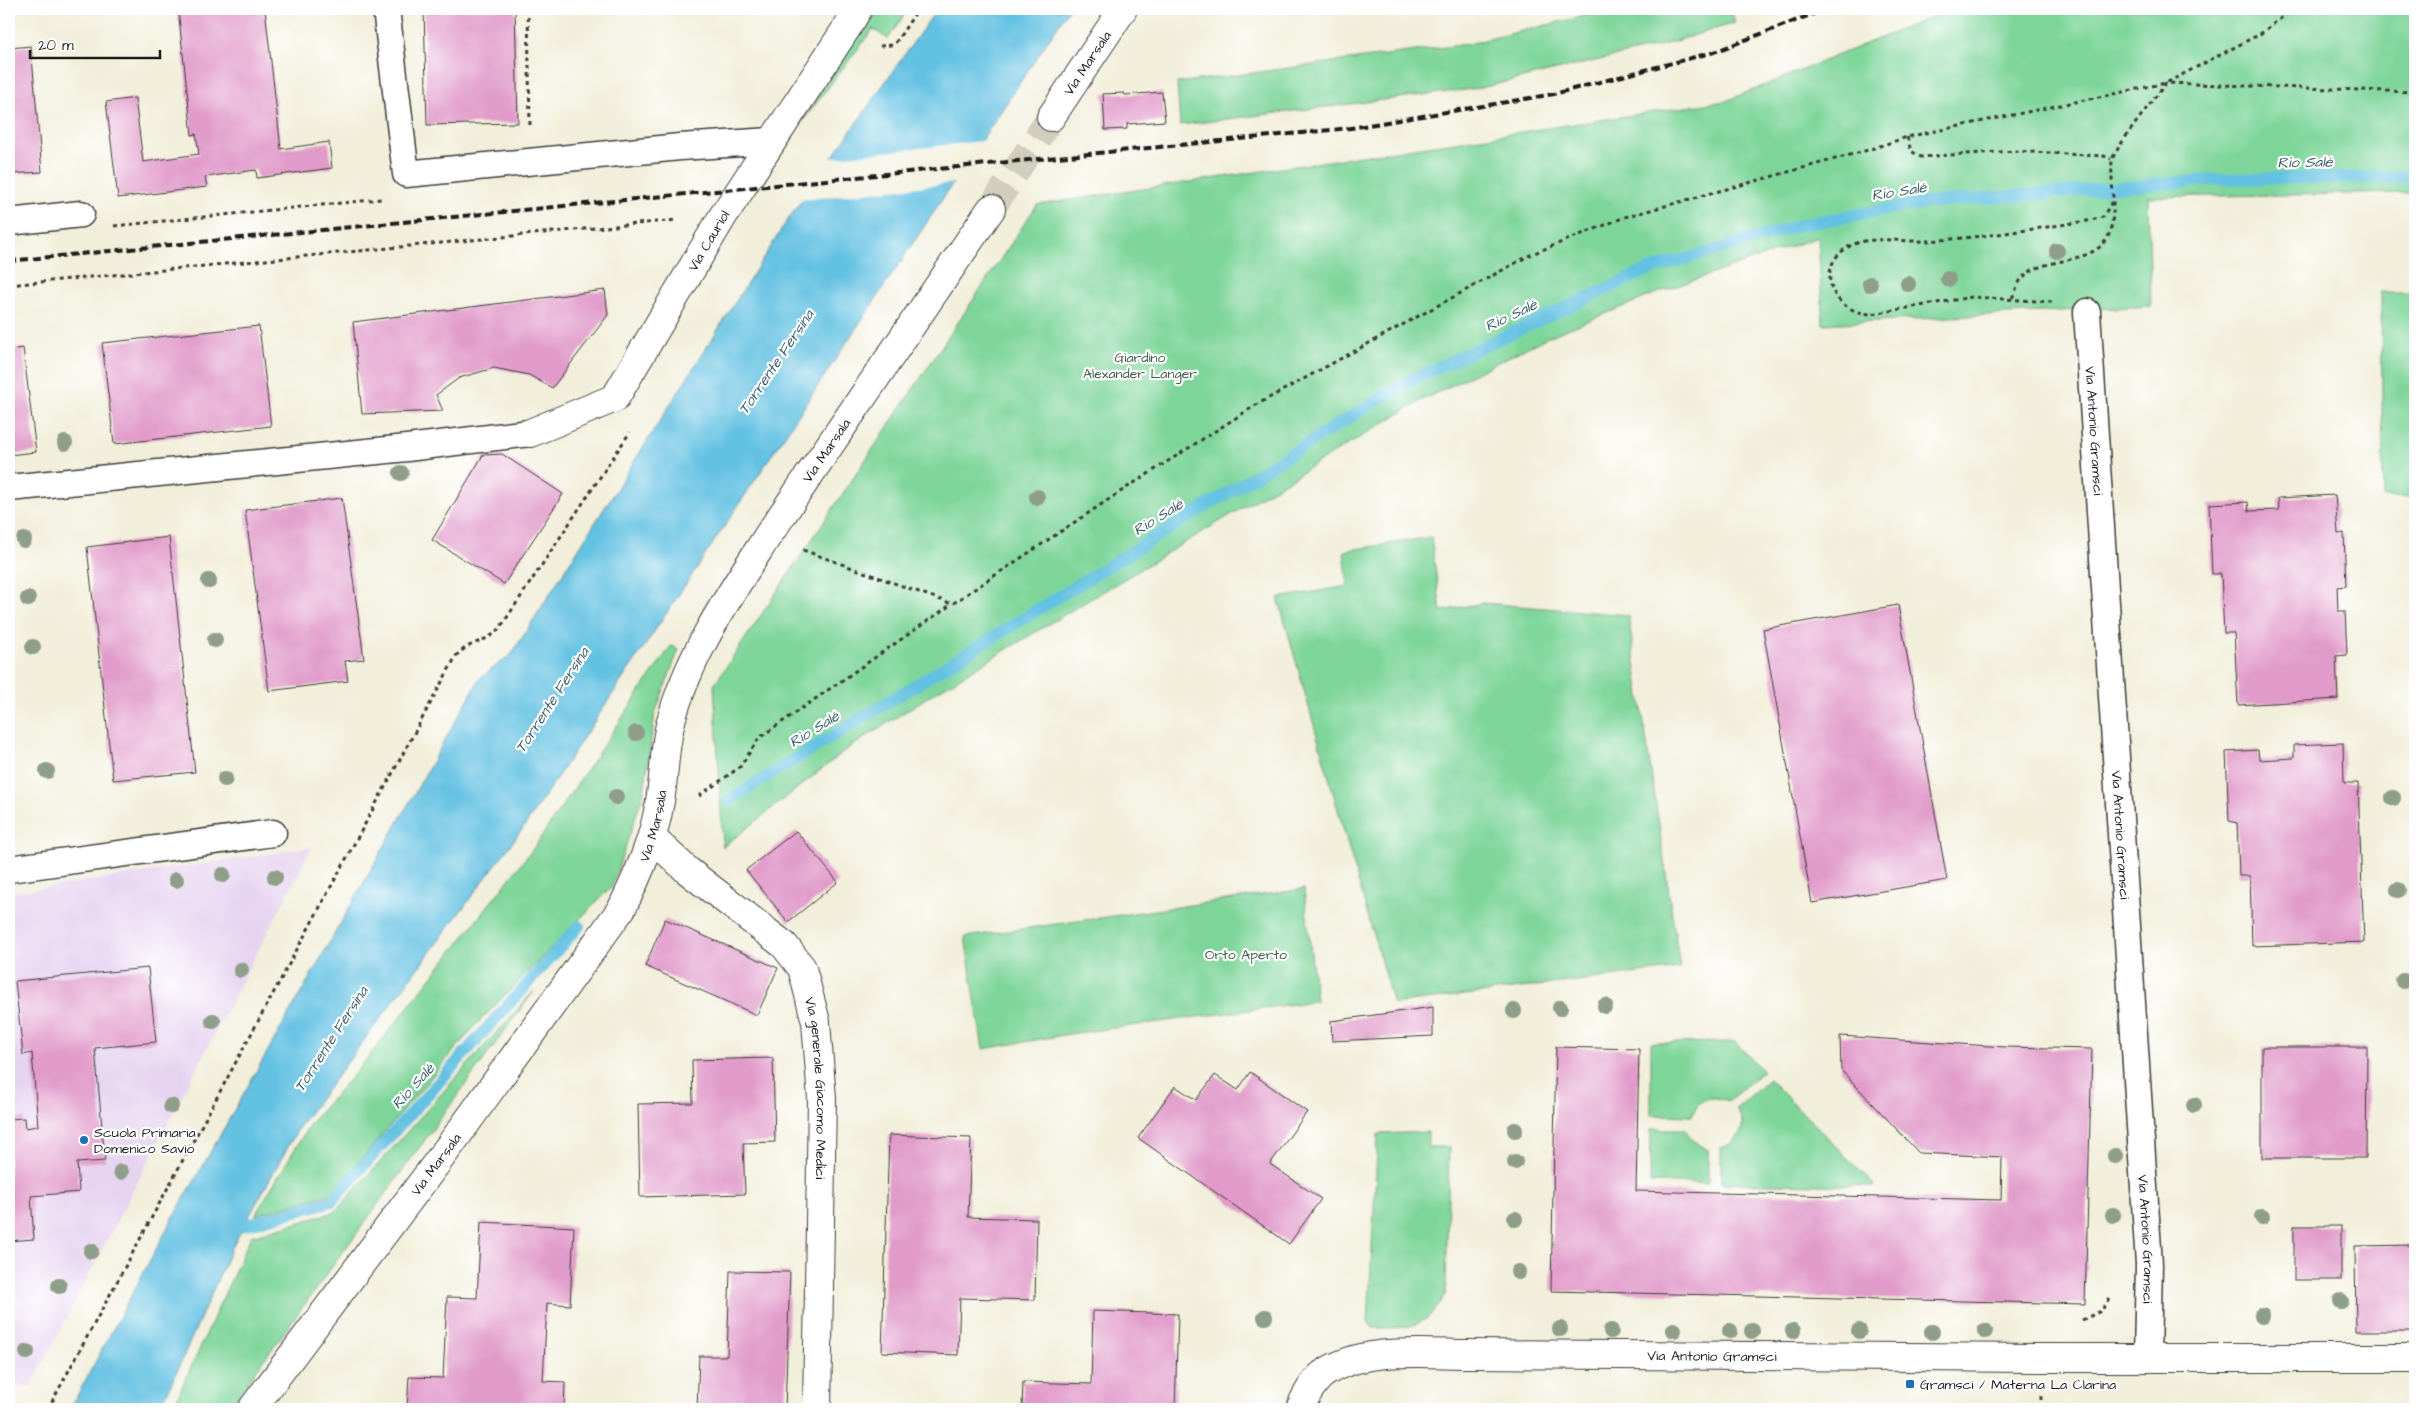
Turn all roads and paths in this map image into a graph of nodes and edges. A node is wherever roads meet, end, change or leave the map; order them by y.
1 (386, 9) edge
2 (528, 9) edge
3 (858, 9) edge
4 (1123, 9) edge
5 (2293, 9) edge
6 (2166, 83) junction
7 (2415, 92) edge
8 (1051, 116) tunnel mouth
9 (1907, 136) junction
10 (772, 141) junction
11 (2111, 159) junction
12 (529, 162) junction
13 (991, 209) tunnel mouth
14 (82, 214) dead end
15 (723, 216) junction
16 (9, 222) edge
17 (9, 285) edge
18 (2012, 298) dead end
19 (2087, 312) dead end
20 (631, 431) dead end
21 (530, 433) joint
22 (9, 488) edge
23 (767, 537) junction
24 (952, 604) junction
25 (699, 796) dead end
26 (273, 833) dead end
27 (652, 838) junction
28 (9, 870) edge
29 (2147, 1358) junction
30 (2415, 1358) edge
31 (2041, 1390) dead end
32 (48, 1409) edge
33 (252, 1409) edge
34 (817, 1409) edge
35 (1300, 1409) edge
36 (2041, 1409) edge

1 - 12 lane
2 - 12 path
3 - 10 street, Via Cauriol
4 - 8 street, Via Marsala
5 - 6 path
6 - 7 path
6 - 9 path
6 - 11 path
9 - 11 path
9 - 24 path
10 - 12 lane
10 - 15 street, Via Cauriol
11 - 18 path
13 - 23 street, Via Marsala
14 - 16 lane
15 - 17 path
15 - 21 street, Via Cauriol
19 - 29 lane, Via Antonio Gramsci
20 - 32 path
21 - 22 lane
23 - 24 path
23 - 27 street, Via Marsala
24 - 25 path
26 - 28 lane
27 - 33 street, Via Marsala
27 - 34 street, Via generale Giacomo Medici
29 - 30 street, Via Antonio Gramsci
29 - 35 street, Via Antonio Gramsci
31 - 36 path

